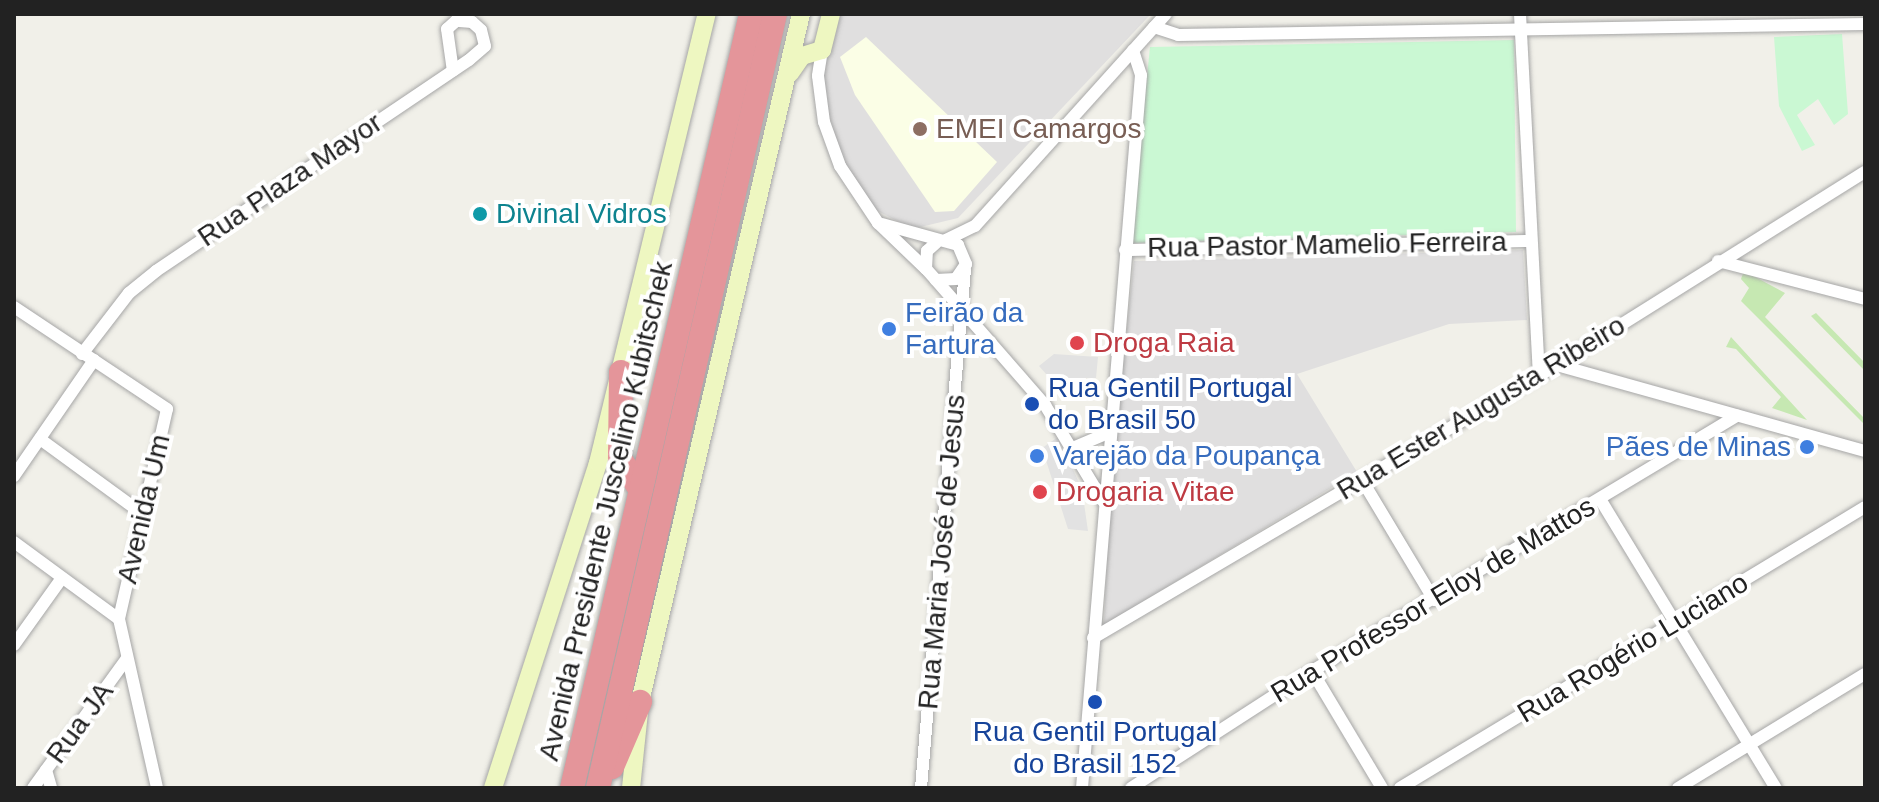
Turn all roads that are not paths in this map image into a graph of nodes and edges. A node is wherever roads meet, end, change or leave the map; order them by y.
1 (707, 14) edge
2 (751, 14) edge
3 (775, 14) edge
4 (801, 14) edge
5 (831, 14) edge
6 (1166, 14) edge
7 (1520, 20) edge
8 (1865, 24) edge
9 (1154, 27) junction
10 (822, 50) junction
11 (1133, 50) junction
12 (453, 71) junction
13 (785, 83) junction
14 (1865, 172) edge
15 (878, 223) junction
16 (975, 226) junction
17 (1530, 241) junction
18 (941, 242) junction
19 (1125, 250) junction
20 (965, 255) junction
21 (1718, 261) junction
22 (926, 269) junction
23 (965, 269) junction
24 (936, 280) junction
25 (1865, 299) edge
26 (15, 309) edge
27 (963, 316) junction
28 (88, 357) junction
29 (1557, 365) junction
30 (621, 372) joint
31 (1539, 375) junction
32 (1737, 416) junction
33 (1111, 432) junction
34 (40, 439) junction
35 (1075, 447) junction
36 (1865, 451) edge
37 (609, 461) junction
38 (14, 476) edge
39 (1362, 480) junction
40 (641, 490) junction
41 (1600, 499) junction
42 (1103, 501) junction
43 (1865, 507) edge
44 (140, 512) junction
45 (14, 542) edge
46 (62, 578) junction
47 (1434, 600) junction
48 (119, 619) junction
49 (1675, 624) junction
50 (1093, 638) junction
51 (14, 645) edge
52 (127, 658) junction
53 (1312, 671) junction
54 (1865, 674) edge
55 (640, 702) junction
56 (1748, 745) junction
57 (46, 770) junction
58 (33, 788) edge
59 (51, 788) edge
60 (157, 788) edge
61 (493, 788) edge
62 (572, 788) edge
63 (600, 788) edge
64 (631, 788) edge
65 (921, 788) edge
66 (1082, 788) edge
67 (1131, 788) edge
68 (1382, 788) edge
69 (1400, 788) edge
70 (1678, 788) edge
71 (1776, 788) edge

1 - 30 main road
2 - 40 highway, Avenida Presidente Juscelino Kubitschek
3 - 63 highway, Avenida Presidente Juscelino Kubitschek
4 - 13 main road
5 - 10 main road
6 - 9 street
7 - 8 street
7 - 9 street
7 - 17 street
9 - 11 street
10 - 13 main road
10 - 15 street
11 - 16 street
11 - 19 street
12 - 12 street, Rua Plaza Mayor
12 - 28 street, Rua Plaza Mayor
13 - 55 main road
14 - 21 street, Rua Ester Augusta Ribeiro
15 - 18 street
15 - 22 street
16 - 18 street
16 - 20 street
17 - 19 street, Rua Pastor Mamelio Ferreira
17 - 31 street
18 - 20 street
18 - 22 street
19 - 33 street
20 - 23 street
21 - 25 street
21 - 29 street, Rua Ester Augusta Ribeiro
22 - 24 street
23 - 24 street
23 - 27 street, Rua Maria José de Jesus
24 - 27 street
26 - 28 street, Avenida Um
27 - 35 street
27 - 65 street, Rua Maria José de Jesus
28 - 34 street, Rua Plaza Mayor
28 - 44 street, Avenida Um
29 - 31 street, Rua Ester Augusta Ribeiro
29 - 32 street
30 - 37 highway
31 - 39 street, Rua Ester Augusta Ribeiro
32 - 36 street
32 - 41 street, Rua Professor Eloy de Mattos
33 - 35 street
33 - 42 street
34 - 38 street, Rua Plaza Mayor
34 - 44 street
35 - 42 street
37 - 40 highway
37 - 61 main road
39 - 47 street
39 - 50 street, Rua Ester Augusta Ribeiro
40 - 62 highway, Avenida Presidente Juscelino Kubitschek
41 - 47 street, Rua Professor Eloy de Mattos
41 - 49 street
42 - 50 street
43 - 49 street, Rua Rogério Luciano
44 - 48 street, Avenida Um
45 - 46 street
46 - 48 street
46 - 51 street
47 - 53 street, Rua Professor Eloy de Mattos
48 - 52 street, Avenida Um
49 - 56 street
49 - 69 street, Rua Rogério Luciano
50 - 66 street
52 - 57 street, Rua JA
52 - 60 street, Avenida Um
53 - 67 street, Rua Professor Eloy de Mattos
53 - 68 street
54 - 56 street
55 - 63 highway
55 - 64 main road
56 - 70 street
56 - 71 street
57 - 58 street, Rua JA
57 - 59 street

